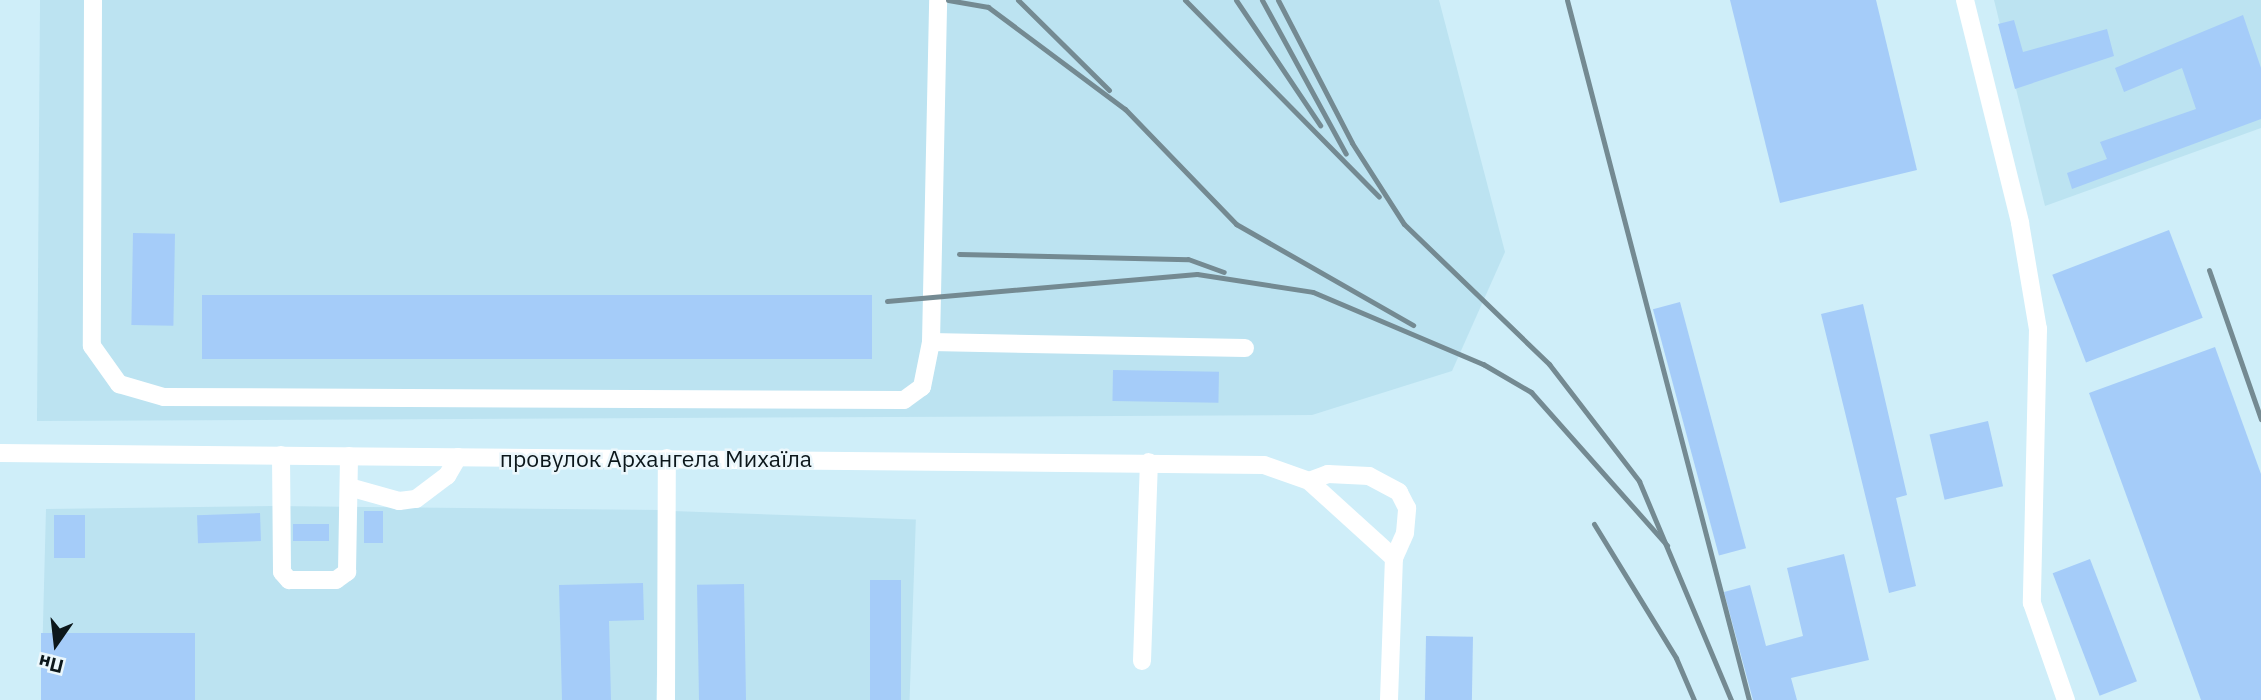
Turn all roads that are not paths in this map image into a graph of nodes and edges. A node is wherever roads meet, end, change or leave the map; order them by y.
1 (93, 0) edge
2 (938, 0) edge
3 (1965, 0) edge
4 (931, 342) junction
5 (1245, 348) dead end
6 (0, 453) edge
7 (281, 455) junction
8 (349, 456) junction
9 (458, 457) junction
10 (667, 458) junction
11 (1149, 462) junction
12 (1309, 481) junction
13 (349, 487) junction
14 (1394, 558) junction
15 (1142, 661) dead end
16 (666, 700) edge
17 (1388, 700) edge
18 (2066, 700) edge

1 - 4 street
2 - 4 street
3 - 18 street
4 - 5 street
6 - 7 street, провулок Архангела Михаїла
7 - 8 street, провулок Архангела Михаїла
7 - 13 street
8 - 9 street, провулок Архангела Михаїла
8 - 13 street
9 - 10 street, провулок Архангела Михаїла
9 - 13 street
10 - 11 street, провулок Архангела Михаїла
10 - 16 street
11 - 12 street, провулок Архангела Михаїла
11 - 15 street
12 - 14 street, провулок Архангела Михаїла
12 - 14 street
14 - 17 street

